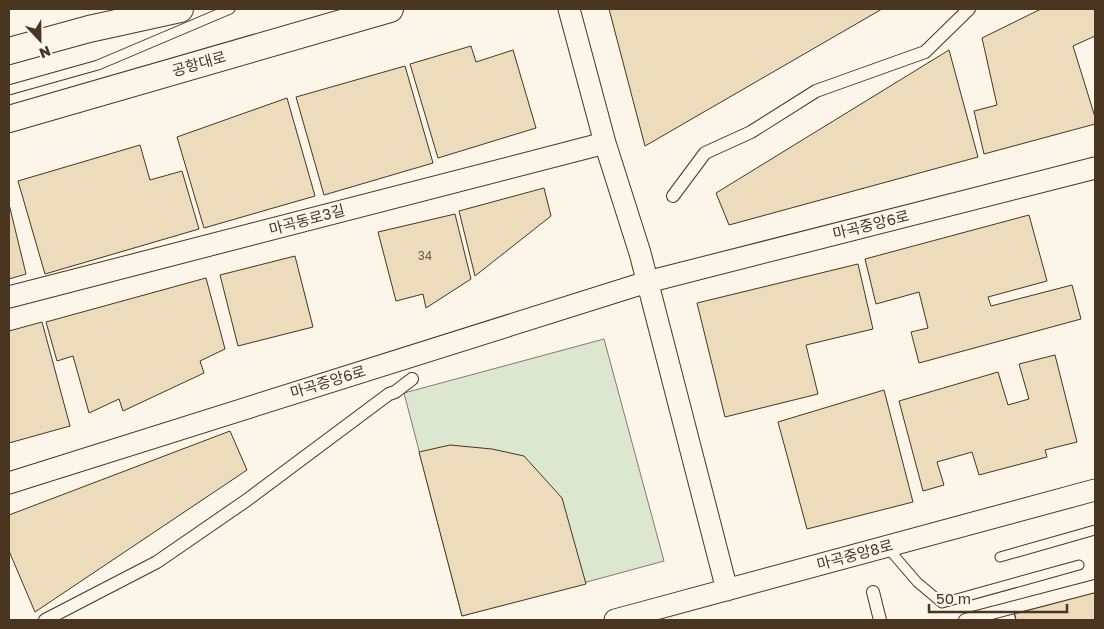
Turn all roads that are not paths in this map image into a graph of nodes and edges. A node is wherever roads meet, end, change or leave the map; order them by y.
1 (180, 9) edge
2 (230, 9) edge
3 (390, 9) edge
4 (569, 9) edge
5 (969, 9) edge
6 (9, 51) edge
7 (9, 90) edge
8 (9, 119) edge
9 (604, 143) junction
10 (1095, 168) edge
11 (673, 196) dead end
12 (647, 282) junction
13 (9, 297) edge
14 (412, 379) dead end
15 (9, 483) edge
16 (1095, 490) edge
17 (1095, 530) edge
18 (887, 546) junction
19 (1000, 557) dead end
20 (1079, 565) dead end
21 (1095, 586) edge
22 (727, 590) junction
23 (872, 592) dead end
24 (46, 620) edge
25 (615, 620) edge
26 (880, 620) edge
27 (964, 620) edge

1 - 6 main road
2 - 7 lane
3 - 8 main road, 공항대로
4 - 9 street
5 - 11 street
9 - 12 street
9 - 13 street, 마곡동로3길
10 - 12 street, 마곡중앙6로
12 - 15 street, 마곡중앙6로
12 - 22 street
14 - 24 street
16 - 18 street, 마곡중앙8로
17 - 19 lane
18 - 20 lane
18 - 22 street, 마곡중앙8로
21 - 27 street
22 - 25 street, 마곡중앙8로
23 - 26 street

